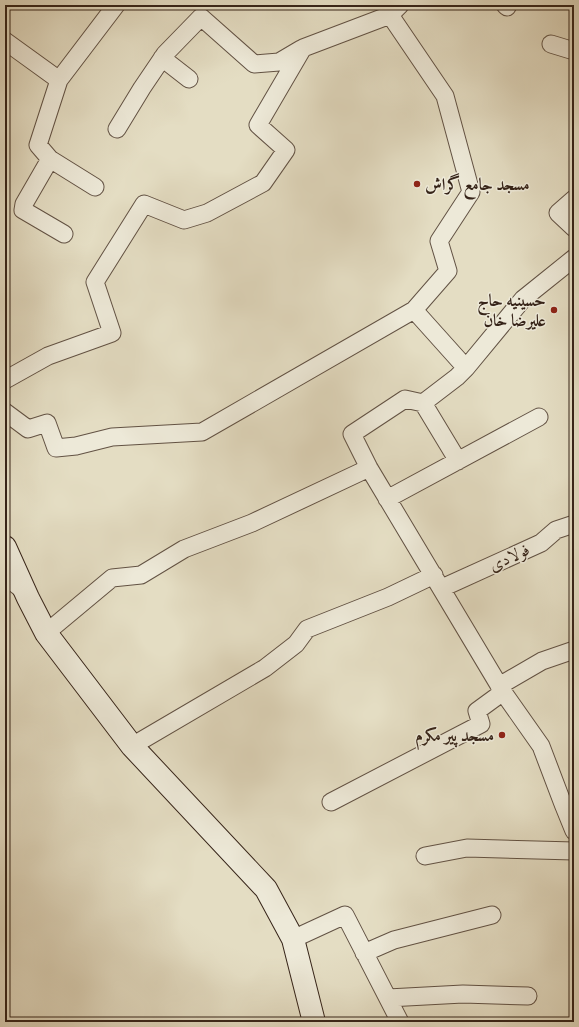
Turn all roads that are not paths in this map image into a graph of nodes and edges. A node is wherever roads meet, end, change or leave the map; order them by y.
1 (116, 5) edge
2 (505, 5) edge
3 (508, 5) edge
4 (395, 10) edge
5 (551, 44) dead end
6 (7, 47) edge
7 (303, 48) junction
8 (574, 51) edge
9 (162, 58) junction
10 (190, 79) dead end
11 (59, 80) junction
12 (117, 129) dead end
13 (50, 159) junction
14 (95, 187) dead end
15 (574, 199) edge
16 (574, 228) edge
17 (64, 234) dead end
18 (574, 258) edge
19 (414, 310) junction
20 (466, 368) junction
21 (5, 380) edge
22 (423, 403) junction
23 (5, 412) edge
24 (539, 417) dead end
25 (458, 461) junction
26 (369, 468) junction
27 (387, 499) junction
28 (574, 524) edge
29 (5, 547) edge
30 (5, 581) edge
31 (438, 582) junction
32 (28, 598) junction
33 (46, 633) junction
34 (574, 650) edge
35 (501, 689) junction
36 (132, 746) junction
37 (331, 802) dead end
38 (574, 831) edge
39 (574, 851) edge
40 (425, 856) dead end
41 (492, 915) dead end
42 (293, 939) junction
43 (364, 953) junction
44 (528, 996) dead end
45 (388, 998) junction
46 (314, 1022) edge
47 (400, 1022) edge

1 - 11 street
2 - 3 street
4 - 7 street
4 - 19 street
5 - 8 street
6 - 11 street
7 - 9 street
7 - 21 street
9 - 10 street
9 - 12 street
11 - 13 street
13 - 14 street
13 - 17 street
15 - 16 street
18 - 20 street
19 - 20 street
19 - 23 street
20 - 22 street
22 - 25 street
22 - 26 street
24 - 25 street
25 - 27 street
26 - 27 street
26 - 33 street
27 - 31 street
28 - 31 street, فولادی
29 - 32 street
30 - 32 lane
31 - 35 street
31 - 36 street, فولادی
32 - 33 street
33 - 36 street
34 - 35 street
35 - 37 street
35 - 38 street
36 - 42 street
39 - 40 street
41 - 43 street
42 - 43 street
42 - 46 street
43 - 45 street
44 - 45 street
45 - 47 street

